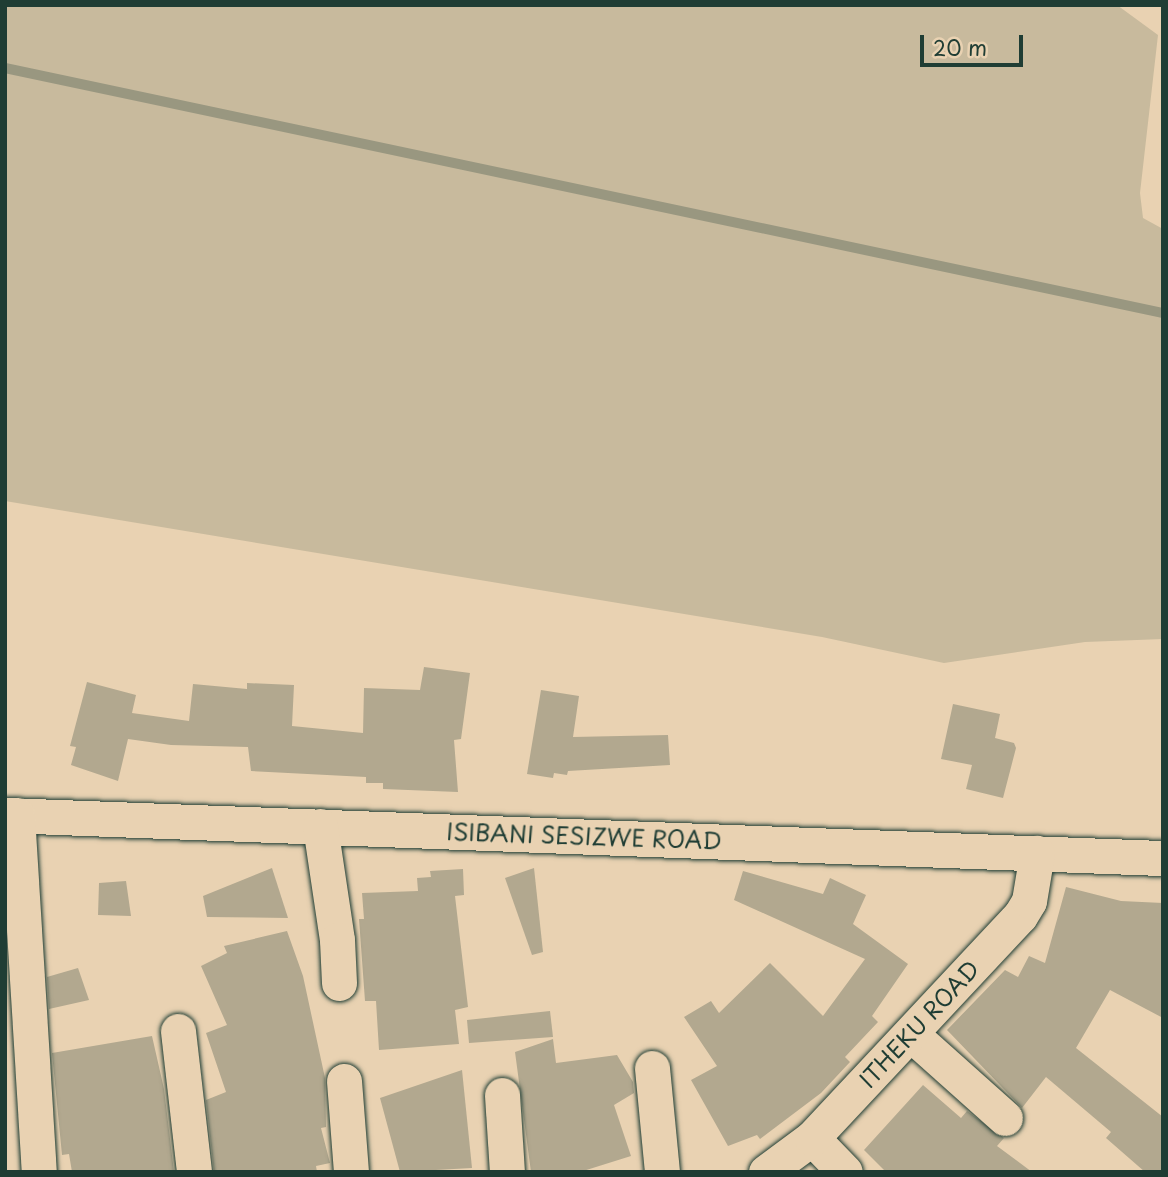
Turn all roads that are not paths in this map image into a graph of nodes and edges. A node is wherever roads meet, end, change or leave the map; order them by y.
1 (11, 815) edge
2 (320, 826) junction
3 (1037, 853) junction
4 (1163, 858) edge
5 (339, 983) dead end
6 (178, 1031) dead end
7 (911, 1034) junction
8 (652, 1068) dead end
9 (344, 1081) dead end
10 (502, 1095) dead end
11 (1005, 1118) dead end
12 (812, 1138) junction
13 (39, 1172) edge
14 (194, 1172) edge
15 (351, 1172) edge
16 (506, 1172) edge
17 (662, 1172) edge
18 (766, 1172) edge
19 (845, 1172) edge

1 - 2 street, ISIBANI SESIZWE ROAD
1 - 13 street
2 - 3 street, ISIBANI SESIZWE ROAD
2 - 5 street
3 - 4 street, ISIBANI SESIZWE ROAD
3 - 7 street, ITHEKU ROAD
6 - 14 street
7 - 11 street
7 - 12 street, ITHEKU ROAD
8 - 17 street
9 - 15 street
10 - 16 street
12 - 18 street, ITHEKU ROAD
12 - 19 street

